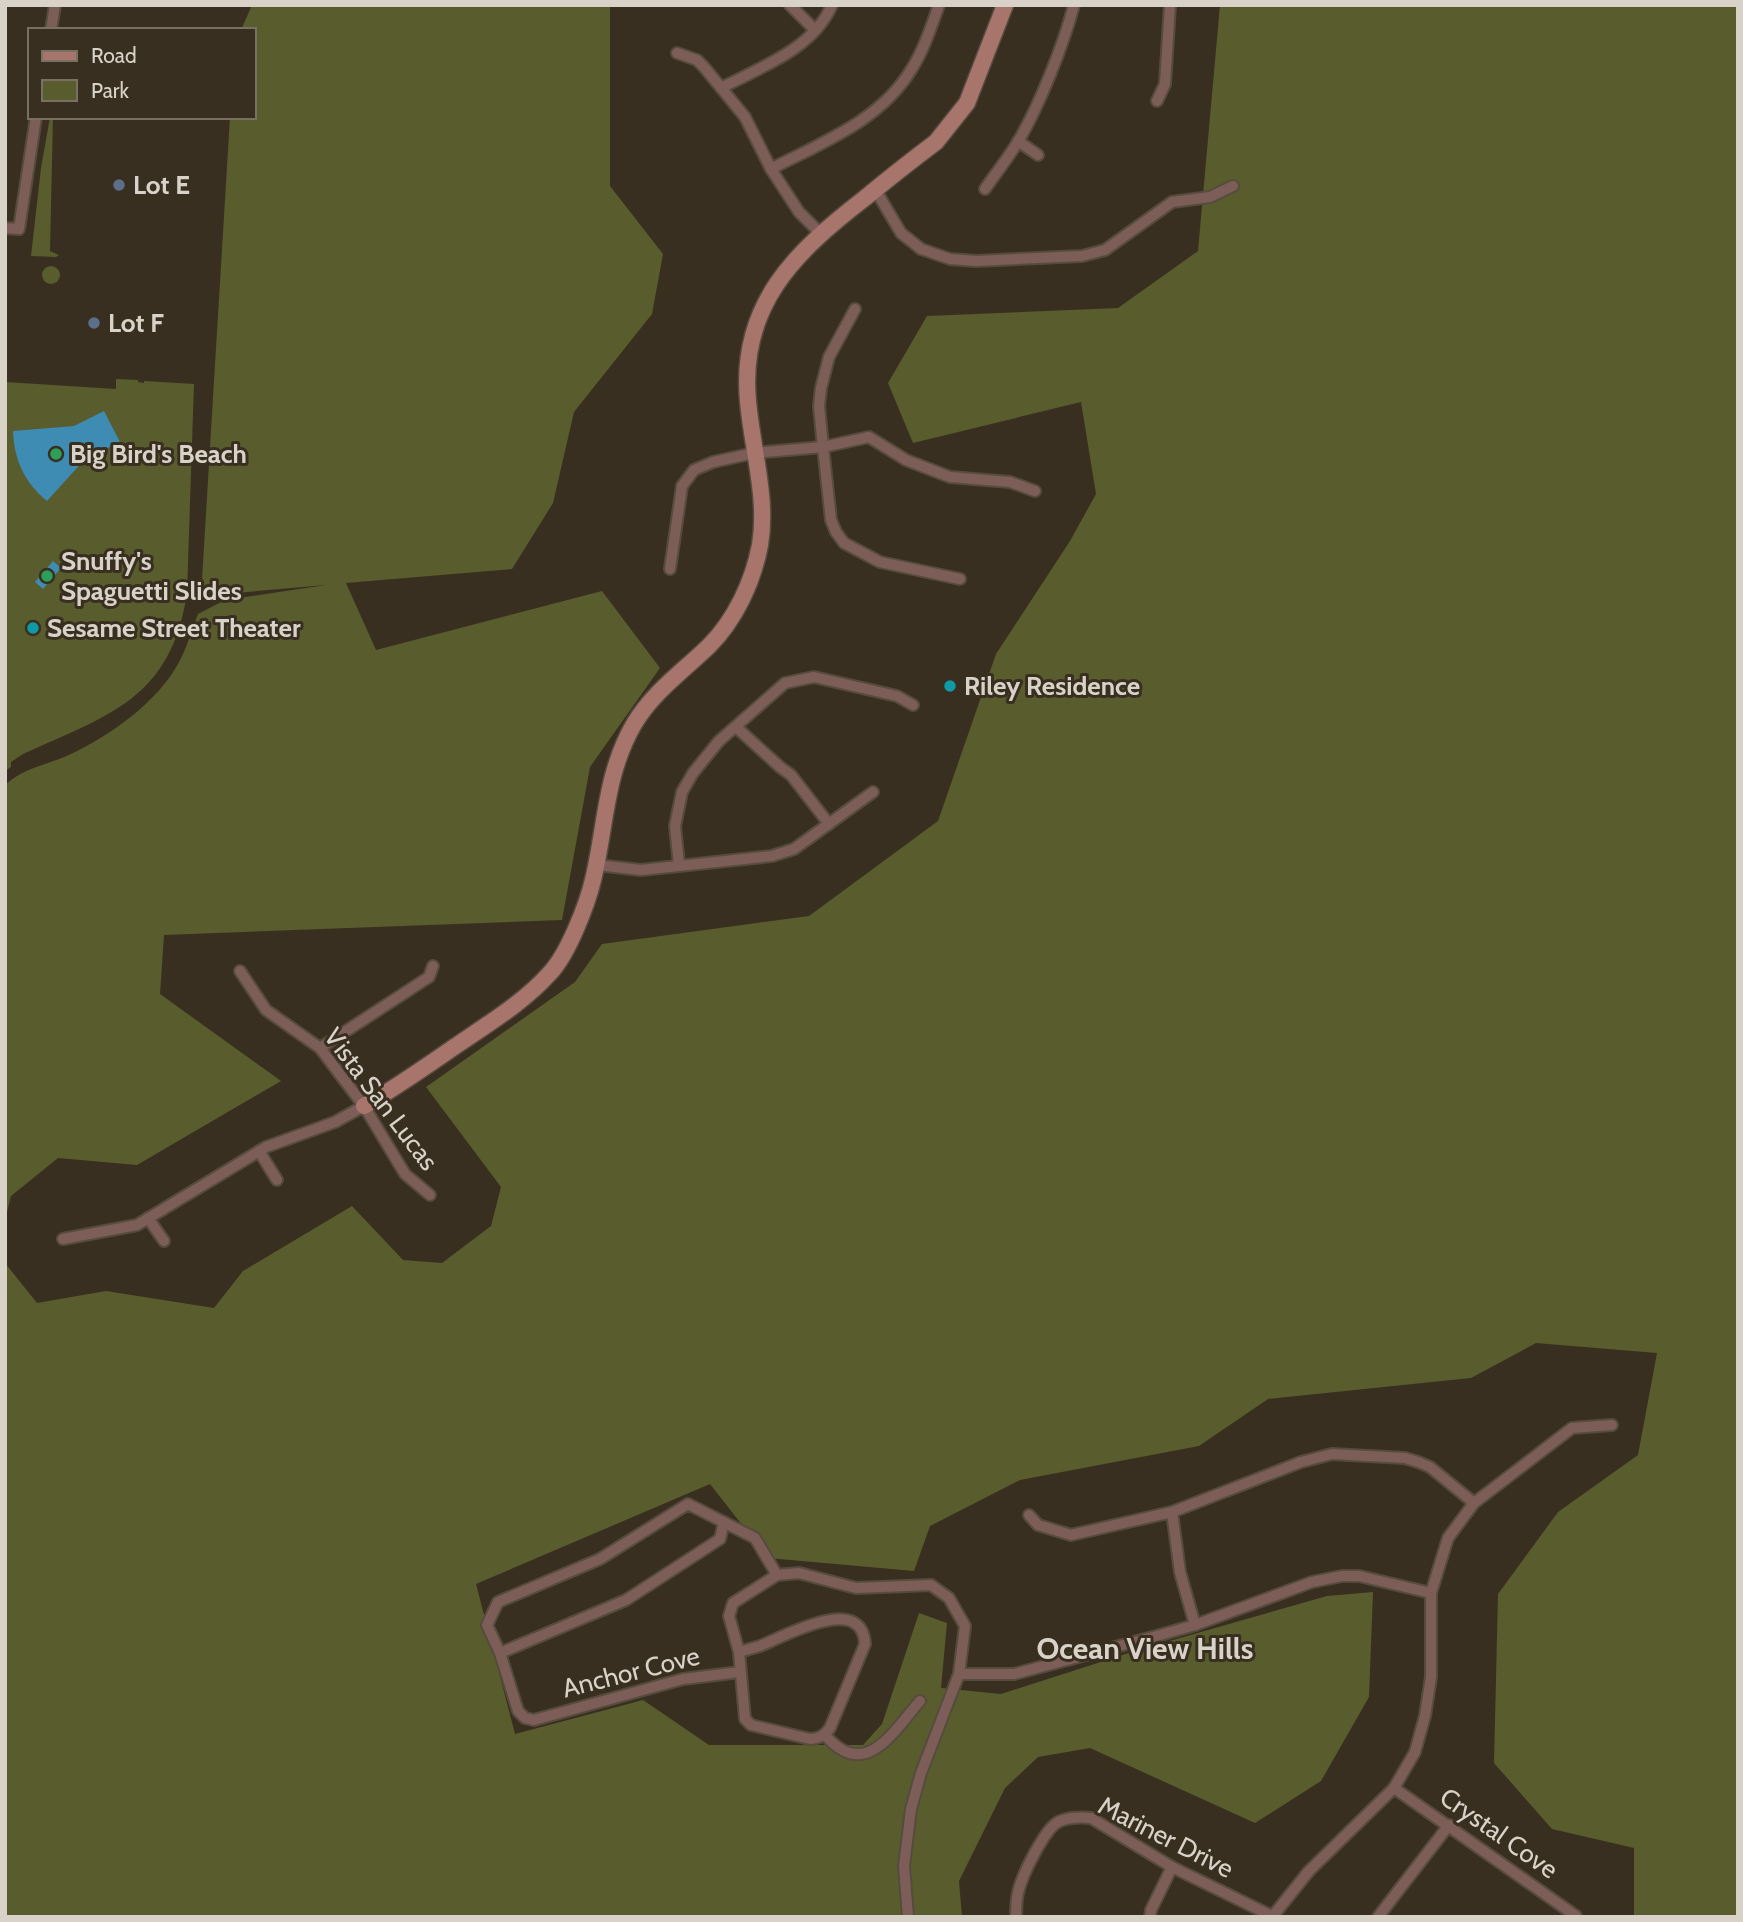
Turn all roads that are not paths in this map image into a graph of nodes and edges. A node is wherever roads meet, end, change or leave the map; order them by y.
1 (55, 5) edge
2 (790, 5) edge
3 (832, 5) edge
4 (939, 5) edge
5 (1005, 5) edge
6 (1074, 5) edge
7 (1170, 5) edge
8 (51, 28) edge
9 (815, 30) junction
10 (677, 52) dead end
11 (721, 88) junction
12 (1157, 101) dead end
13 (36, 119) edge
14 (1018, 141) junction
15 (1038, 155) dead end
16 (771, 169) junction
17 (1233, 186) dead end
18 (875, 189) junction
19 (985, 189) dead end
20 (5, 228) edge
21 (820, 233) junction
22 (855, 309) dead end
23 (823, 447) junction
24 (754, 453) junction
25 (1035, 491) dead end
26 (670, 569) dead end
27 (960, 579) dead end
28 (913, 705) dead end
29 (736, 726) junction
30 (873, 792) dead end
31 (829, 824) junction
32 (597, 865) junction
33 (679, 865) junction
34 (433, 966) dead end
35 (240, 971) dead end
36 (320, 1048) junction
37 (364, 1106) junction
38 (259, 1151) junction
39 (277, 1180) dead end
40 (430, 1195) dead end
41 (148, 1218) junction
42 (63, 1239) dead end
43 (164, 1241) dead end
44 (1612, 1425) dead end
45 (1474, 1503) junction
46 (1172, 1512) junction
47 (1029, 1516) dead end
48 (724, 1522) junction
49 (777, 1575) junction
50 (1431, 1593) junction
51 (1195, 1625) junction
52 (739, 1652) junction
53 (500, 1653) junction
54 (740, 1672) junction
55 (959, 1674) junction
56 (920, 1701) dead end
57 (825, 1735) junction
58 (1395, 1788) junction
59 (1449, 1825) junction
60 (1172, 1867) junction
61 (1272, 1916) edge
62 (1576, 1916) edge
63 (908, 1917) edge
64 (1016, 1917) edge
65 (1150, 1917) edge
66 (1378, 1917) edge

1 - 8 street
2 - 9 street
3 - 9 street
4 - 16 street
5 - 18 street
6 - 14 street
7 - 12 street
9 - 11 street
10 - 11 street
11 - 16 street
13 - 20 street
14 - 15 street
14 - 19 street
16 - 21 street
17 - 18 street
18 - 21 street
21 - 24 street
22 - 23 street
23 - 24 street
23 - 25 street
23 - 27 street
24 - 26 street
24 - 32 street
28 - 29 street
29 - 31 street
29 - 33 street
30 - 31 street
31 - 33 street
32 - 33 street
32 - 37 street
34 - 36 street
35 - 36 street, Vista San Lucas
36 - 37 street, Vista San Lucas
37 - 38 street
37 - 40 street, Vista San Lucas
38 - 39 street
38 - 41 street
41 - 42 street
41 - 43 street
44 - 45 street
45 - 46 street
45 - 50 street
46 - 47 street
46 - 51 street
48 - 49 street
48 - 53 street
48 - 53 street
49 - 52 street
49 - 55 street
50 - 51 street
50 - 58 street
51 - 55 street
52 - 54 street
52 - 57 street
53 - 54 street, Anchor Cove
54 - 57 street
55 - 63 street
56 - 57 street
58 - 59 street, Crystal Cove
58 - 61 street
59 - 62 street, Crystal Cove
59 - 66 street
60 - 61 street, Mariner Drive
60 - 64 street, Mariner Drive
60 - 65 street

